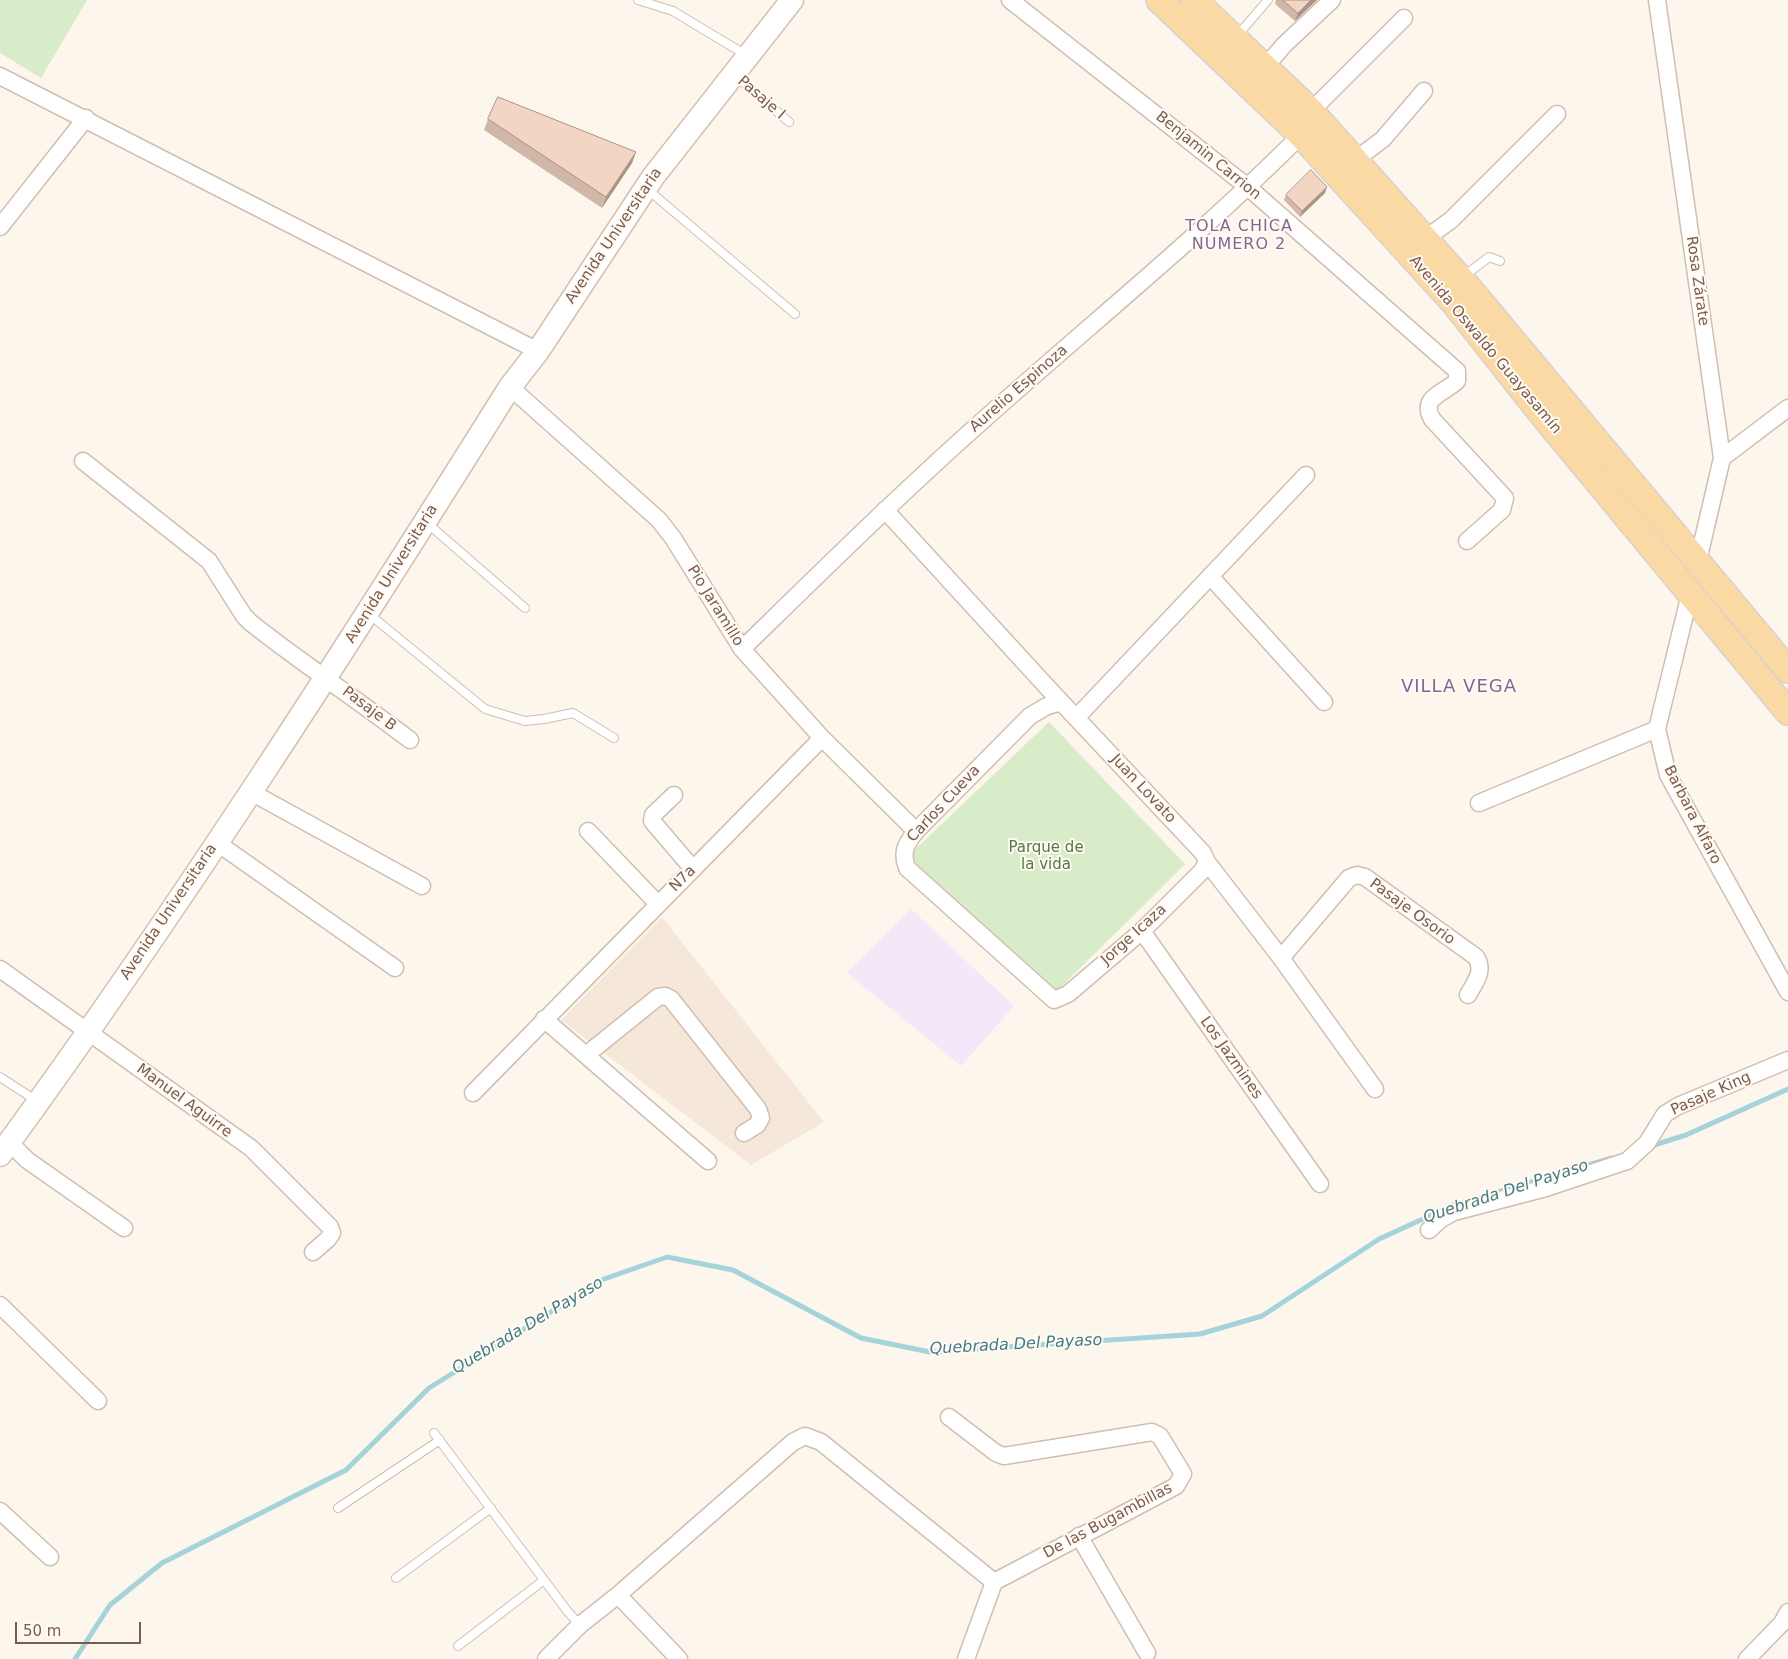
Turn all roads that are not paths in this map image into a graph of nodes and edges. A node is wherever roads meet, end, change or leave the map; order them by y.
1 (638, 0) edge
2 (792, 0) edge
3 (1010, 0) edge
4 (1158, 0) edge
5 (1268, 0) edge
6 (1332, 0) edge
7 (1657, 0) edge
8 (1203, 5) edge
9 (1404, 18) dead end
10 (1235, 38) junction
11 (748, 56) junction
12 (1265, 67) junction
13 (733, 74) junction
14 (0, 76) edge
15 (1424, 91) dead end
16 (1311, 111) junction
17 (1557, 114) dead end
18 (86, 118) junction
19 (789, 122) dead end
20 (1301, 135) junction
21 (1354, 161) junction
22 (645, 188) junction
23 (1249, 188) junction
24 (0, 226) edge
25 (1425, 239) junction
26 (1500, 261) dead end
27 (1460, 278) junction
28 (795, 314) dead end
29 (538, 351) junction
30 (510, 387) junction
31 (1788, 408) edge
32 (1722, 458) junction
33 (83, 461) dead end
34 (1306, 475) dead end
35 (885, 510) junction
36 (425, 522) junction
37 (1467, 541) dead end
38 (1698, 561) junction
39 (1210, 576) junction
40 (1690, 594) junction
41 (525, 608) dead end
42 (368, 613) junction
43 (742, 649) junction
44 (1788, 670) edge
45 (326, 678) junction
46 (1062, 702) junction
47 (1324, 702) dead end
48 (1788, 712) edge
49 (1076, 718) junction
50 (1657, 729) junction
51 (614, 738) dead end
52 (822, 738) junction
53 (410, 740) dead end
54 (249, 792) junction
55 (674, 795) dead end
56 (1479, 803) dead end
57 (588, 831) dead end
58 (916, 831) junction
59 (216, 842) junction
60 (1207, 862) junction
61 (693, 869) junction
62 (422, 886) dead end
63 (658, 904) junction
64 (1142, 931) junction
65 (1280, 958) junction
66 (395, 968) dead end
67 (0, 969) edge
68 (1788, 992) edge
69 (1468, 995) dead end
70 (1054, 1000) joint
71 (544, 1019) junction
72 (89, 1033) junction
73 (586, 1055) junction
74 (1788, 1060) edge
75 (0, 1077) edge
76 (1376, 1089) dead end
77 (473, 1093) dead end
78 (38, 1102) junction
79 (744, 1133) dead end
80 (5, 1145) edge
81 (708, 1161) dead end
82 (1320, 1184) dead end
83 (124, 1228) dead end
84 (1429, 1230) dead end
85 (313, 1252) dead end
86 (0, 1305) edge
87 (98, 1401) dead end
88 (950, 1416) dead end
89 (434, 1433) dead end
90 (440, 1440) junction
91 (338, 1508) dead end
92 (490, 1508) junction
93 (0, 1511) edge
94 (1079, 1536) junction
95 (50, 1557) dead end
96 (396, 1578) dead end
97 (544, 1580) junction
98 (994, 1582) junction
99 (618, 1595) junction
100 (1788, 1612) edge
101 (580, 1625) junction
102 (458, 1646) dead end
103 (1147, 1653) dead end
104 (546, 1659) edge
105 (679, 1659) edge
106 (966, 1659) edge
107 (1747, 1659) edge

1 - 11 lane
2 - 11 street, Avenida Universitaria
3 - 23 street, Benjamin Carrion
4 - 20 main road, Avenida Oswaldo Guayasamín
5 - 10 lane
6 - 12 street
7 - 32 street, Rosa Zárate
8 - 10 main road, Avenida Oswaldo Guayasamín
9 - 16 street
10 - 12 main road, Avenida Oswaldo Guayasamín
11 - 13 street, Avenida Universitaria
12 - 16 main road, Avenida Oswaldo Guayasamín
13 - 19 lane, Pasaje I
13 - 22 street, Avenida Universitaria
14 - 18 street
15 - 21 street
16 - 21 main road, Avenida Oswaldo Guayasamín
17 - 25 street
18 - 24 street
18 - 29 street
20 - 23 street, Aurelio Espinoza
20 - 40 main road, Avenida Oswaldo Guayasamín
21 - 25 main road, Avenida Oswaldo Guayasamín
22 - 28 lane
22 - 29 street, Avenida Universitaria
23 - 35 street, Aurelio Espinoza
23 - 37 street, Benjamin Carrion
25 - 27 main road, Avenida Oswaldo Guayasamín
26 - 27 lane
27 - 38 main road, Avenida Oswaldo Guayasamín
29 - 30 street, Avenida Universitaria
30 - 36 street, Avenida Universitaria
30 - 43 street, Pio Jaramillo
31 - 32 street
32 - 38 street, Rosa Zárate
33 - 45 street, Pasaje B
34 - 39 street
35 - 43 street, Aurelio Espinoza
35 - 46 street, Juan Lovato
36 - 41 lane
36 - 42 street, Avenida Universitaria
38 - 44 main road, Avenida Oswaldo Guayasamín
39 - 47 street
39 - 49 street
40 - 48 main road, Avenida Oswaldo Guayasamín
40 - 50 street, Barbara Alfaro
42 - 45 street, Avenida Universitaria
42 - 51 lane
43 - 52 street, Pio Jaramillo
45 - 53 street, Pasaje B
45 - 54 street, Avenida Universitaria
46 - 49 street, Juan Lovato
46 - 58 street, Carlos Cueva
49 - 60 street, Juan Lovato
50 - 56 street
50 - 68 street, Barbara Alfaro
52 - 58 street, Pio Jaramillo
52 - 61 street, N7a
54 - 59 street, Avenida Universitaria
54 - 62 street
55 - 61 street
57 - 63 street
58 - 70 street, Carlos Cueva
59 - 66 street
59 - 72 street, Avenida Universitaria
60 - 64 street, Jorge Icaza
60 - 65 street, Juan Lovato
61 - 63 street, N7a
63 - 71 street, N7a
64 - 70 street, Jorge Icaza
64 - 82 street, Los Jazmines
65 - 69 street, Pasaje Osorio
65 - 76 street, Juan Lovato
67 - 72 street, Manuel Aguirre
71 - 73 street
71 - 77 street, N7a
72 - 78 street, Avenida Universitaria
72 - 85 street, Manuel Aguirre
73 - 79 street
73 - 81 street
74 - 84 street, Pasaje King
75 - 78 lane
78 - 80 street, Avenida Universitaria
80 - 83 street
86 - 87 street
88 - 94 street, De las Bugambillas
89 - 90 lane
90 - 91 lane
90 - 92 lane
92 - 96 lane
92 - 97 lane
93 - 95 street
94 - 98 street, De las Bugambillas
94 - 103 street
97 - 101 lane
97 - 102 lane
98 - 99 street
98 - 106 street
99 - 101 street
99 - 105 street
100 - 107 street
101 - 104 street

